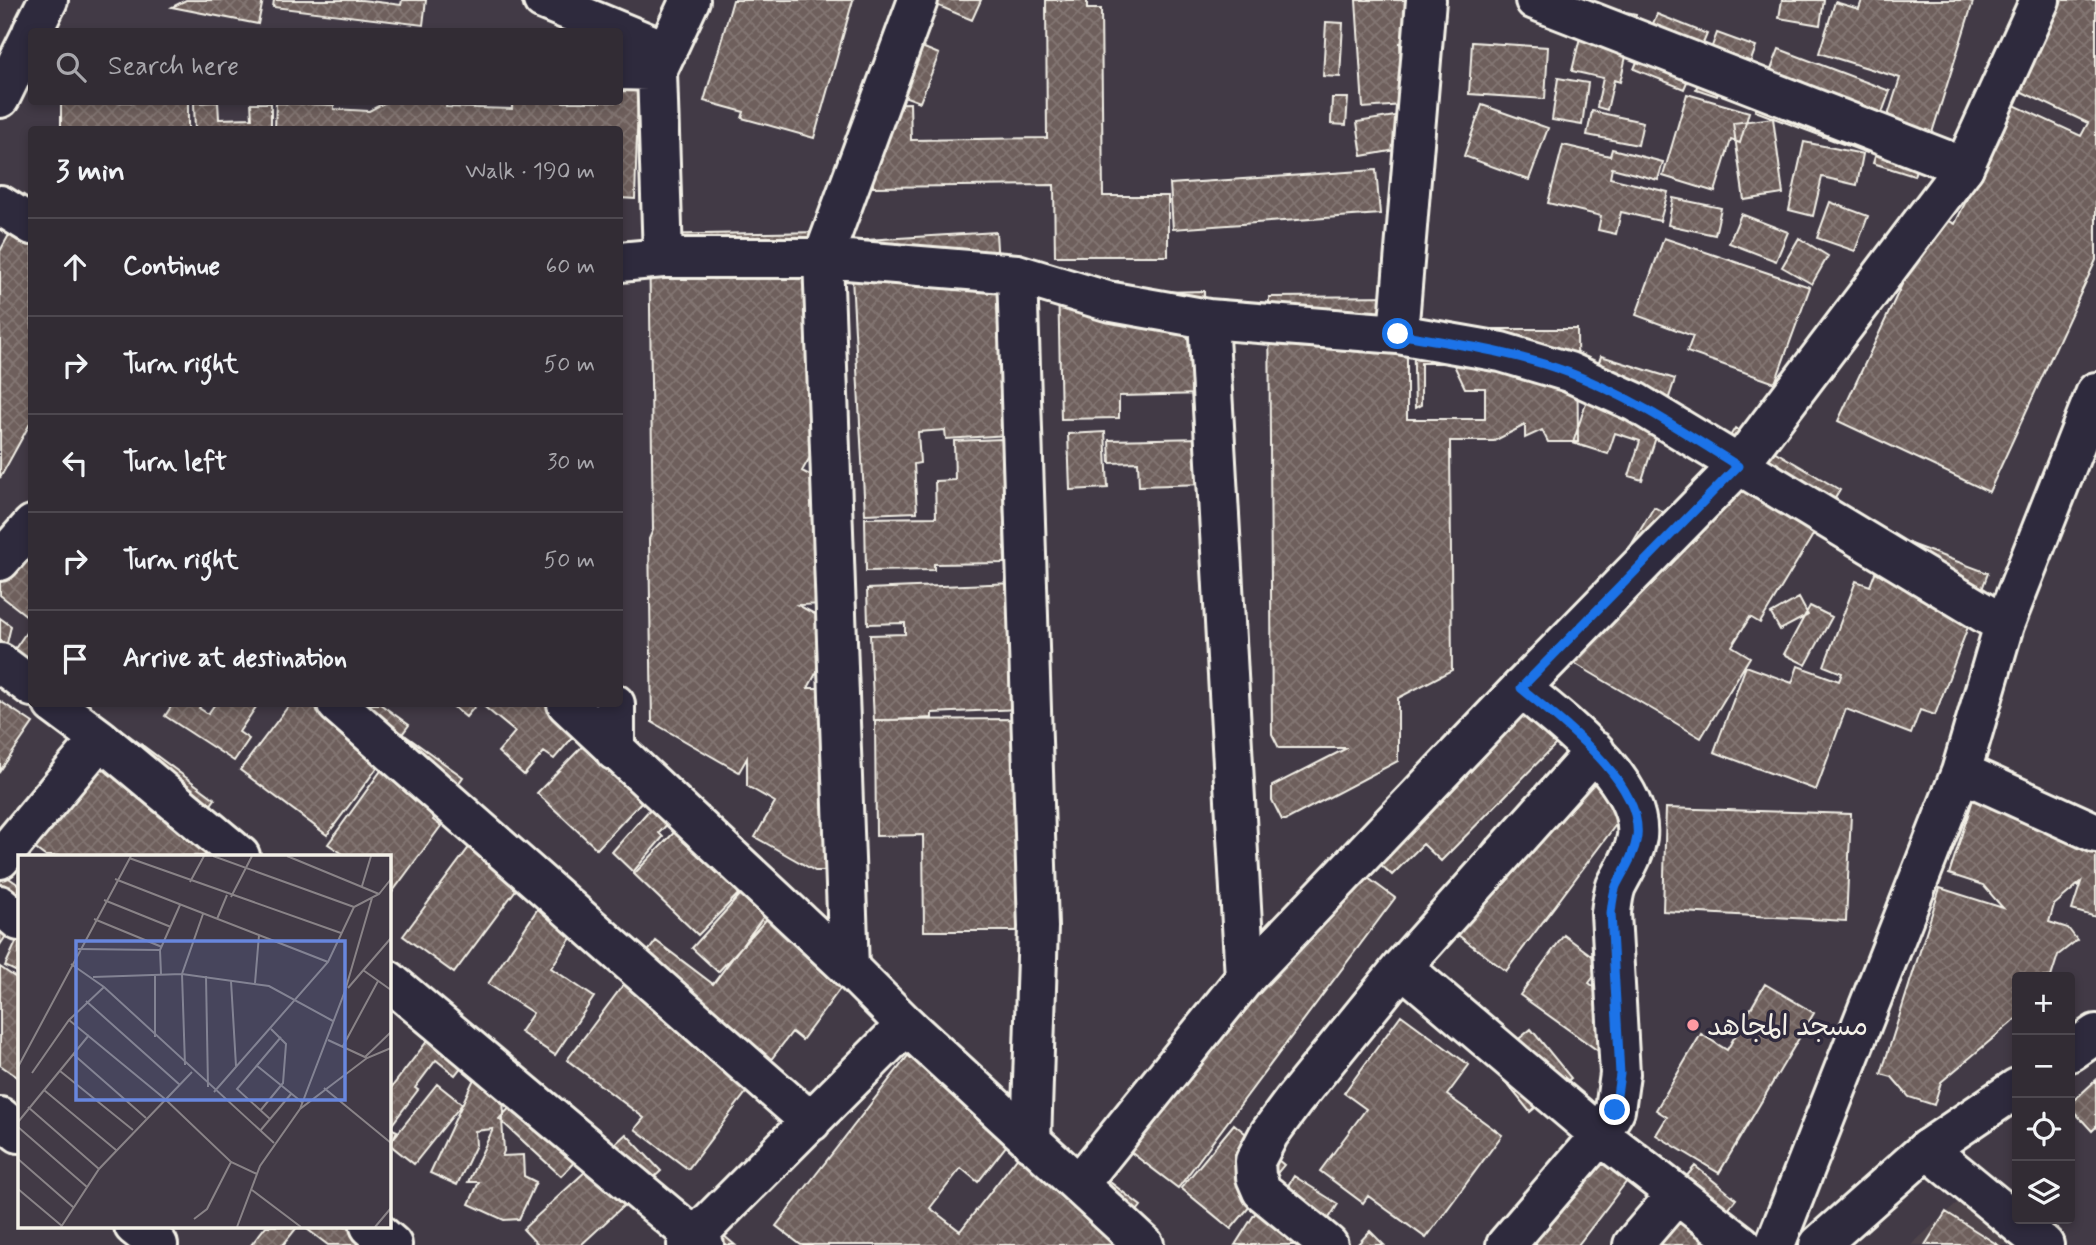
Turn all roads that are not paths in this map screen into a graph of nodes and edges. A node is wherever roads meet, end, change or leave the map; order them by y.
1 (48, 0) edge
2 (542, 0) edge
3 (690, 0) edge
4 (918, 0) edge
5 (1426, 0) edge
6 (1535, 0) edge
7 (2040, 0) edge
8 (36, 28) edge
9 (597, 28) edge
10 (623, 41) edge
11 (28, 48) edge
12 (662, 61) junction
13 (623, 69) edge
14 (0, 98) edge
15 (1964, 167) junction
16 (0, 205) edge
17 (28, 222) edge
18 (663, 258) junction
19 (823, 258) junction
20 (623, 262) edge
21 (1017, 274) junction
22 (1208, 319) junction
23 (1398, 334) junction
24 (2096, 394) edge
25 (1738, 466) junction
26 (28, 530) edge
27 (0, 561) edge
28 (2004, 625) junction
29 (0, 663) edge
30 (28, 684) edge
31 (1521, 688) junction
32 (57, 707) edge
33 (340, 707) edge
34 (569, 707) edge
35 (615, 707) edge
36 (100, 739) junction
37 (615, 751) junction
38 (1595, 751) junction
39 (1961, 772) junction
40 (2091, 820) edge
41 (239, 855) edge
42 (0, 859) edge
43 (0, 905) edge
44 (18, 920) edge
45 (1402, 967) junction
46 (849, 968) junction
47 (1245, 978) junction
48 (390, 983) edge
49 (906, 1025) junction
50 (2096, 1034) edge
51 (2075, 1049) edge
52 (2012, 1091) edge
53 (0, 1117) edge
54 (811, 1122) junction
55 (18, 1132) edge
56 (1600, 1135) junction
57 (1031, 1142) junction
58 (1927, 1149) junction
59 (1079, 1184) junction
60 (1676, 1195) junction
61 (137, 1228) edge
62 (372, 1228) edge
63 (695, 1242) edge
64 (158, 1245) edge
65 (392, 1245) edge
66 (1144, 1245) edge
67 (1328, 1245) edge
68 (1506, 1245) edge
69 (1633, 1245) edge
70 (1742, 1245) edge
71 (1775, 1245) edge
72 (1819, 1245) edge
73 (2044, 1245) edge

1 - 8 street
2 - 9 street
3 - 12 street
4 - 19 street
5 - 23 street
6 - 15 street
7 - 15 street
10 - 12 street
11 - 14 street
12 - 13 street
12 - 18 street
15 - 25 street
16 - 17 street
18 - 19 street
18 - 20 street
19 - 21 street
19 - 46 street
21 - 22 street
21 - 57 street
22 - 23 street
22 - 47 street
23 - 25 street
24 - 28 street
25 - 28 street
25 - 31 street
26 - 27 street
28 - 39 street
29 - 30 street
31 - 38 street
31 - 47 street
32 - 36 street
33 - 54 street
34 - 37 street
35 - 37 street
36 - 41 street
36 - 42 street
37 - 46 street
38 - 45 street
38 - 56 street
39 - 40 street
39 - 71 street
43 - 44 street
45 - 56 street
45 - 67 street
46 - 49 street
47 - 59 street
48 - 63 street
49 - 54 street
49 - 57 street
50 - 51 street
52 - 58 street
53 - 55 street
54 - 63 street
56 - 60 street
56 - 68 street
57 - 59 street
58 - 72 street
58 - 73 street
59 - 66 street
60 - 69 street
60 - 70 street
61 - 64 street
62 - 65 street

